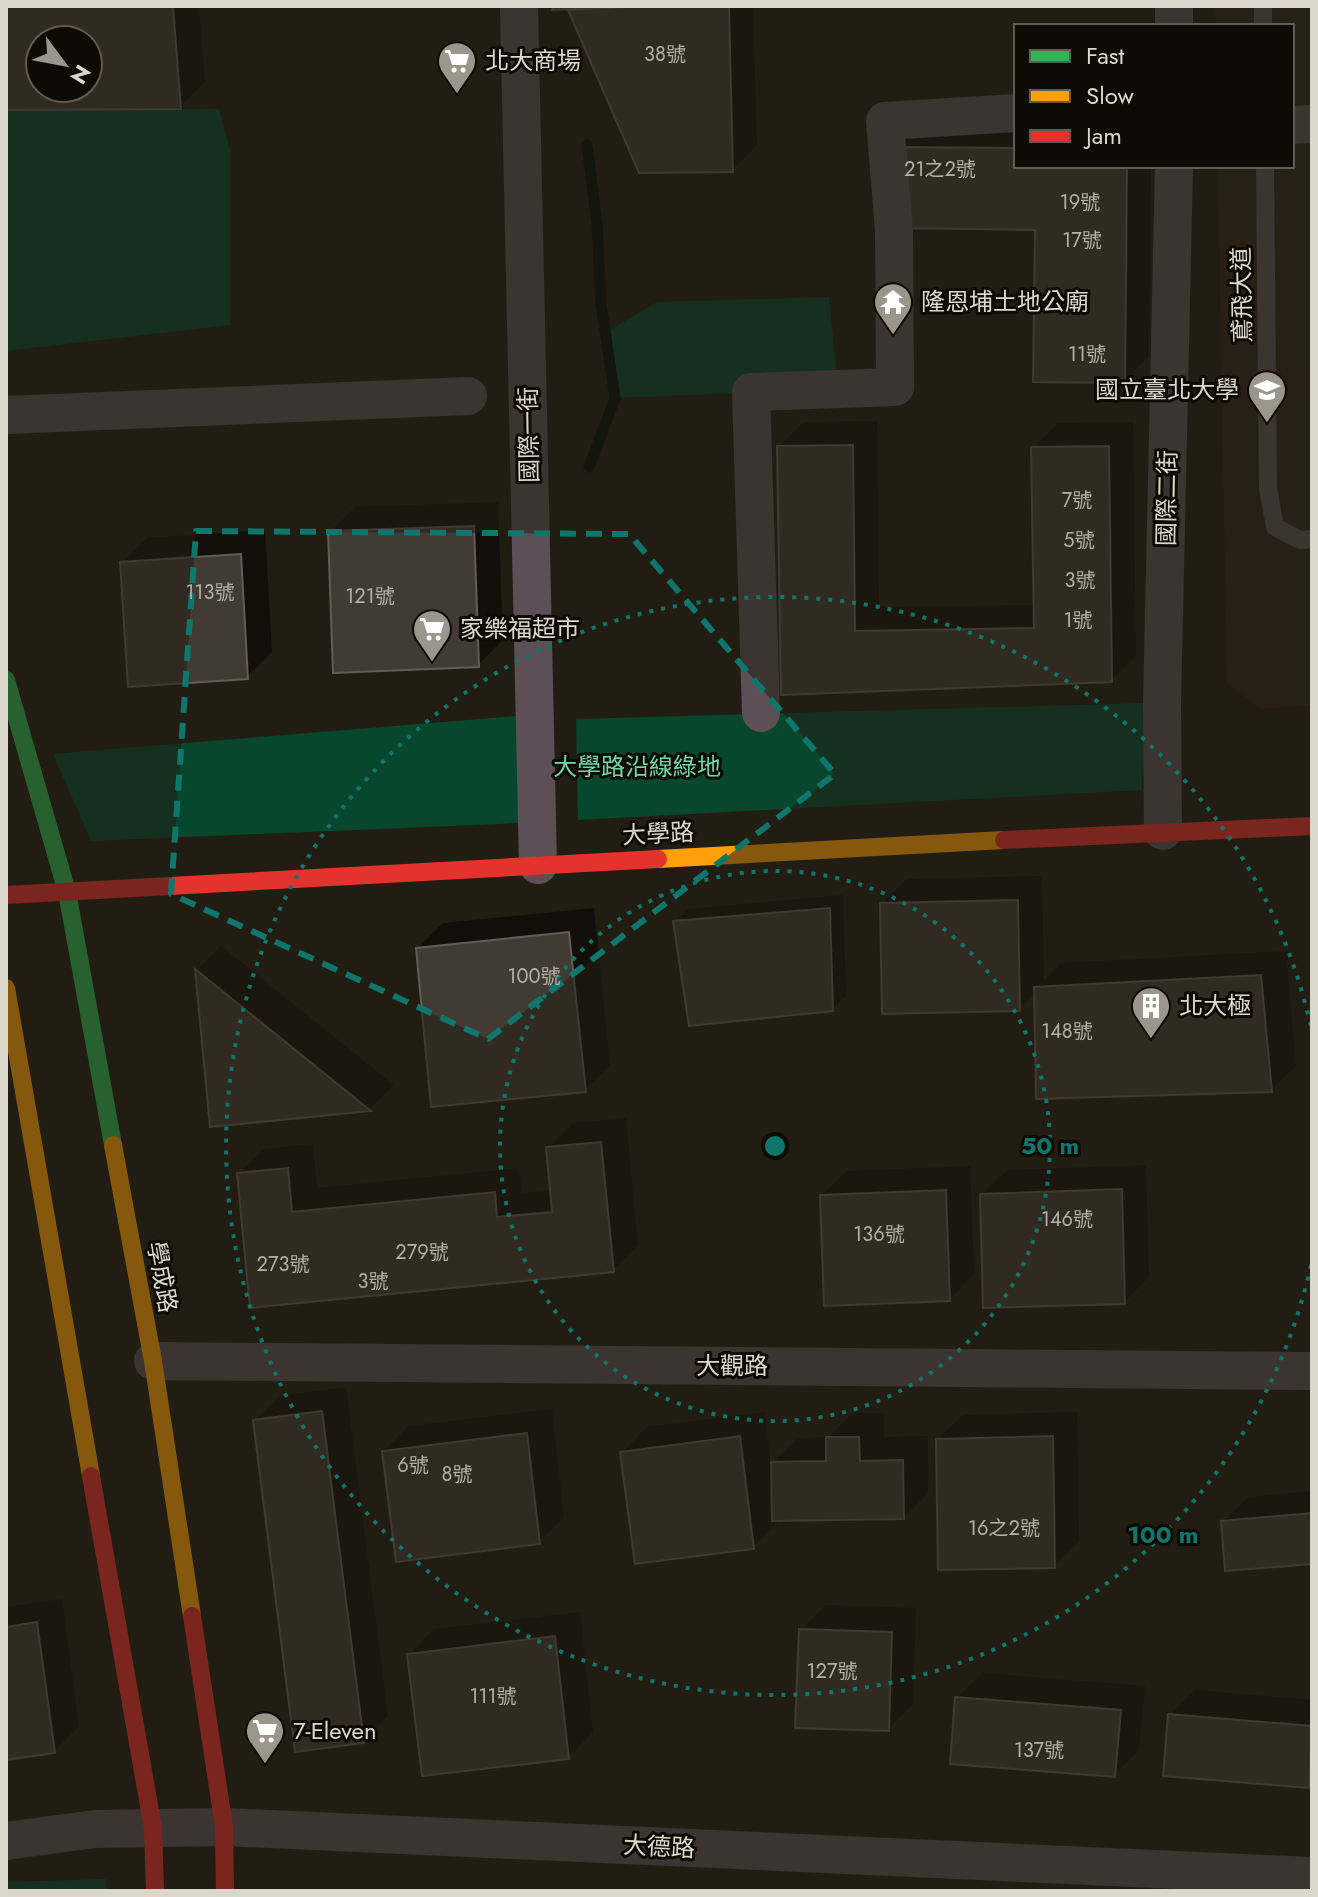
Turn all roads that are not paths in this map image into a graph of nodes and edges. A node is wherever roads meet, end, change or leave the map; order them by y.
1 (519, 6) edge
2 (1014, 113) edge
3 (1174, 168) edge
4 (1265, 168) edge
5 (468, 396) dead end
6 (6, 415) edge
7 (1312, 539) edge
8 (6, 680) edge
9 (761, 713) dead end
10 (1312, 826) edge
11 (1163, 831) junction
12 (538, 865) junction
13 (67, 892) junction
14 (6, 895) edge
15 (6, 988) edge
16 (153, 1361) junction
17 (1312, 1371) edge
18 (224, 1827) junction
19 (153, 1828) junction
20 (6, 1841) edge
21 (1312, 1876) edge
22 (1064, 1878) edge
23 (155, 1891) edge
24 (225, 1891) edge

1 - 12 street, 國際一街
2 - 9 street
3 - 11 street, 國際二街
4 - 7 lane, 鳶飛大道
5 - 6 street
8 - 13 street, 學成路
10 - 11 street, 大學路
11 - 12 street, 大學路
12 - 13 street, 大學路
13 - 14 street, 大學路
13 - 16 street, 學成路
15 - 19 street
16 - 17 street, 大觀路
16 - 18 street, 學成路
18 - 19 street, 大德路
18 - 22 street, 大德路
18 - 24 street, 學成路
19 - 20 street, 大德路
19 - 23 street
21 - 22 street, 大德路

